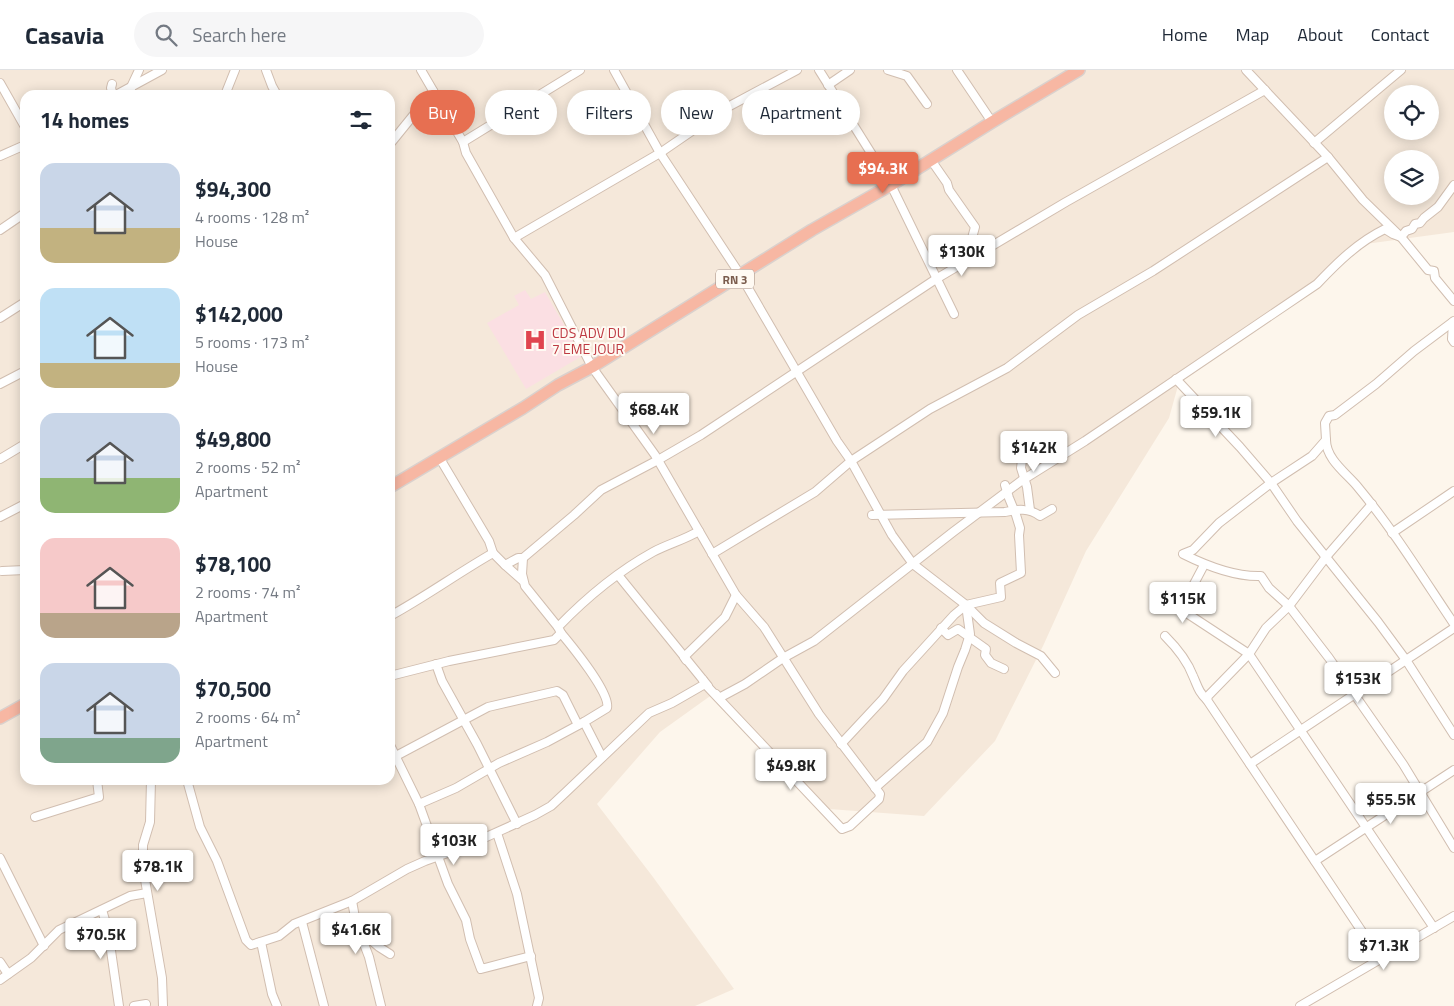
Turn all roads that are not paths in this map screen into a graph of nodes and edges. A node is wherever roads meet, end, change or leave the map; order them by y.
1 (139, 70) edge
2 (162, 70) edge
3 (235, 70) edge
4 (266, 70) edge
5 (580, 70) edge
6 (614, 70) edge
7 (797, 70) edge
8 (819, 70) edge
9 (850, 70) edge
10 (888, 70) edge
11 (957, 70) edge
12 (1079, 70) edge
13 (1246, 70) edge
14 (1401, 70) edge
15 (423, 71) edge
16 (0, 83) edge
17 (112, 84) dead end
18 (828, 85) junction
19 (131, 87) junction
20 (112, 90) edge
21 (125, 90) edge
22 (130, 90) edge
23 (227, 90) edge
24 (274, 90) edge
25 (432, 90) edge
26 (1265, 90) junction
27 (927, 104) dead end
28 (20, 117) edge
29 (410, 119) edge
30 (992, 122) junction
31 (459, 135) edge
32 (395, 138) edge
33 (463, 142) junction
34 (1314, 143) junction
35 (20, 146) edge
36 (660, 153) junction
37 (0, 156) edge
38 (1328, 157) junction
39 (931, 160) junction
40 (891, 185) junction
41 (1454, 185) edge
42 (20, 216) edge
43 (0, 230) edge
44 (1401, 237) junction
45 (514, 238) junction
46 (980, 253) junction
47 (741, 276) junction
48 (936, 279) junction
49 (1454, 300) edge
50 (20, 305) edge
51 (954, 314) dead end
52 (0, 318) edge
53 (1453, 322) edge
54 (1454, 342) edge
55 (592, 367) junction
56 (796, 371) junction
57 (20, 374) edge
58 (1176, 379) junction
59 (0, 384) edge
60 (1024, 436) dead end
61 (1326, 440) junction
62 (20, 447) edge
63 (439, 457) junction
64 (0, 459) edge
65 (658, 460) junction
66 (851, 461) junction
67 (1024, 479) junction
68 (1270, 483) junction
69 (395, 484) edge
70 (1006, 488) junction
71 (1454, 491) edge
72 (1372, 504) junction
73 (20, 507) edge
74 (1052, 509) dead end
75 (1014, 510) junction
76 (1030, 510) junction
77 (978, 513) junction
78 (876, 514) junction
79 (0, 517) edge
80 (699, 531) junction
81 (1392, 533) junction
82 (493, 552) junction
83 (712, 554) junction
84 (1326, 557) junction
85 (523, 558) junction
86 (913, 564) junction
87 (505, 565) junction
88 (1204, 565) junction
89 (1, 570) edge
90 (20, 570) edge
91 (618, 575) junction
92 (522, 580) junction
93 (736, 595) junction
94 (966, 605) junction
95 (1289, 606) junction
96 (395, 613) edge
97 (1454, 624) edge
98 (941, 628) junction
99 (1454, 628) edge
100 (559, 630) junction
101 (969, 636) junction
102 (1165, 636) dead end
103 (1249, 654) junction
104 (684, 657) junction
105 (783, 658) junction
106 (1406, 660) junction
107 (436, 664) junction
108 (1004, 669) dead end
109 (1055, 673) dead end
110 (395, 675) edge
111 (705, 684) junction
112 (1354, 694) junction
113 (719, 698) junction
114 (1207, 700) junction
115 (20, 707) edge
116 (0, 718) edge
117 (463, 719) junction
118 (581, 723) junction
119 (1300, 729) junction
120 (1454, 735) edge
121 (841, 744) junction
122 (396, 756) joint
123 (602, 757) junction
124 (1250, 764) junction
125 (489, 769) junction
126 (1454, 770) edge
127 (98, 785) edge
128 (151, 785) edge
129 (188, 785) edge
130 (876, 788) junction
131 (1420, 792) junction
132 (419, 804) junction
133 (34, 817) dead end
134 (517, 824) junction
135 (1366, 828) junction
136 (496, 833) junction
137 (1454, 848) edge
138 (438, 857) junction
139 (0, 858) edge
140 (1315, 861) junction
141 (147, 893) junction
142 (352, 901) junction
143 (102, 910) junction
144 (1454, 916) edge
145 (302, 922) junction
146 (1434, 928) junction
147 (358, 929) junction
148 (261, 942) junction
149 (44, 946) junction
150 (390, 954) dead end
151 (531, 956) junction
152 (1381, 960) junction
153 (0, 962) edge
154 (8, 974) junction
155 (0, 980) edge
156 (146, 1004) dead end
157 (119, 1006) edge
158 (134, 1006) edge
159 (163, 1006) edge
160 (277, 1006) edge
161 (324, 1006) edge
162 (381, 1006) edge
163 (537, 1006) edge
164 (1300, 1006) edge

1 - 19 street
2 - 19 street
3 - 23 street
4 - 24 street
5 - 33 street
6 - 36 street
7 - 36 street
8 - 18 street
9 - 18 street
10 - 27 street
11 - 30 street
12 - 30 highway, RN 3
13 - 26 street
14 - 34 street
15 - 25 street
16 - 28 street
17 - 20 street
18 - 40 street
19 - 21 street
19 - 22 street
26 - 34 street
26 - 46 street
29 - 32 street
30 - 39 highway, RN 3
31 - 33 street
33 - 45 street
34 - 38 street
35 - 37 street
36 - 45 street
36 - 47 street
38 - 44 street
38 - 66 street
39 - 40 highway, RN 3
39 - 46 street
40 - 47 highway, RN 3
40 - 48 street
41 - 44 street
42 - 43 street
44 - 49 street
44 - 58 street
45 - 55 street
46 - 48 street
47 - 55 highway, RN 3
47 - 56 street
48 - 51 street
48 - 56 street
50 - 52 street
53 - 54 street
53 - 61 street
55 - 63 highway, RN 3
55 - 65 street
56 - 65 street
56 - 66 street
57 - 59 street
58 - 67 street
58 - 68 street
60 - 67 street
61 - 68 street
61 - 72 street
62 - 64 street
63 - 69 highway, RN 3
63 - 82 street
65 - 80 street
65 - 85 street
66 - 78 street
66 - 83 street
67 - 70 street
67 - 76 street
68 - 84 street
68 - 88 street
70 - 75 street
70 - 77 street
71 - 81 street
72 - 81 street
72 - 84 street
73 - 79 street
74 - 76 street
75 - 76 street
75 - 77 street
75 - 94 street
77 - 78 street
77 - 86 street
78 - 86 street
80 - 83 street
80 - 91 street
81 - 97 street
82 - 87 street
82 - 96 street
83 - 93 street
84 - 95 street
84 - 106 street
85 - 87 street
85 - 92 street
86 - 94 street
86 - 105 street
87 - 92 street
88 - 95 street
88 - 103 street
89 - 90 street
91 - 100 street
91 - 104 street
92 - 100 street
93 - 104 street
93 - 105 street
94 - 98 street
94 - 101 street
94 - 109 street
95 - 103 street
95 - 112 street
98 - 101 street
98 - 121 street
99 - 106 street
100 - 107 street
100 - 118 street
101 - 108 street
101 - 130 street
102 - 114 street
103 - 114 street
103 - 119 street
104 - 111 street
104 - 113 street
105 - 113 street
105 - 121 street
106 - 112 street
106 - 120 street
107 - 110 street
107 - 117 street
111 - 113 street
111 - 123 street
112 - 119 street
112 - 131 street
113 - 130 street
114 - 124 street
115 - 116 highway
117 - 118 street
117 - 122 street
117 - 125 street
118 - 123 street
118 - 125 street
119 - 124 street
119 - 135 street
121 - 130 street
122 - 132 street
123 - 134 street
124 - 140 street
125 - 132 street
125 - 134 street
126 - 131 street
127 - 133 street
128 - 141 street
129 - 148 street
131 - 135 street
131 - 137 street
132 - 138 street
134 - 136 street
135 - 140 street
135 - 146 street
136 - 138 street
136 - 151 street
138 - 142 street
138 - 151 street
139 - 149 street
140 - 152 street
141 - 143 street
141 - 159 street
142 - 145 street
142 - 147 street
143 - 149 street
143 - 157 street
144 - 146 street
145 - 148 street
145 - 161 street
146 - 152 street
147 - 150 street
147 - 162 street
148 - 160 street
149 - 154 street
151 - 163 street
152 - 164 street
153 - 154 street
154 - 155 street
156 - 158 street

